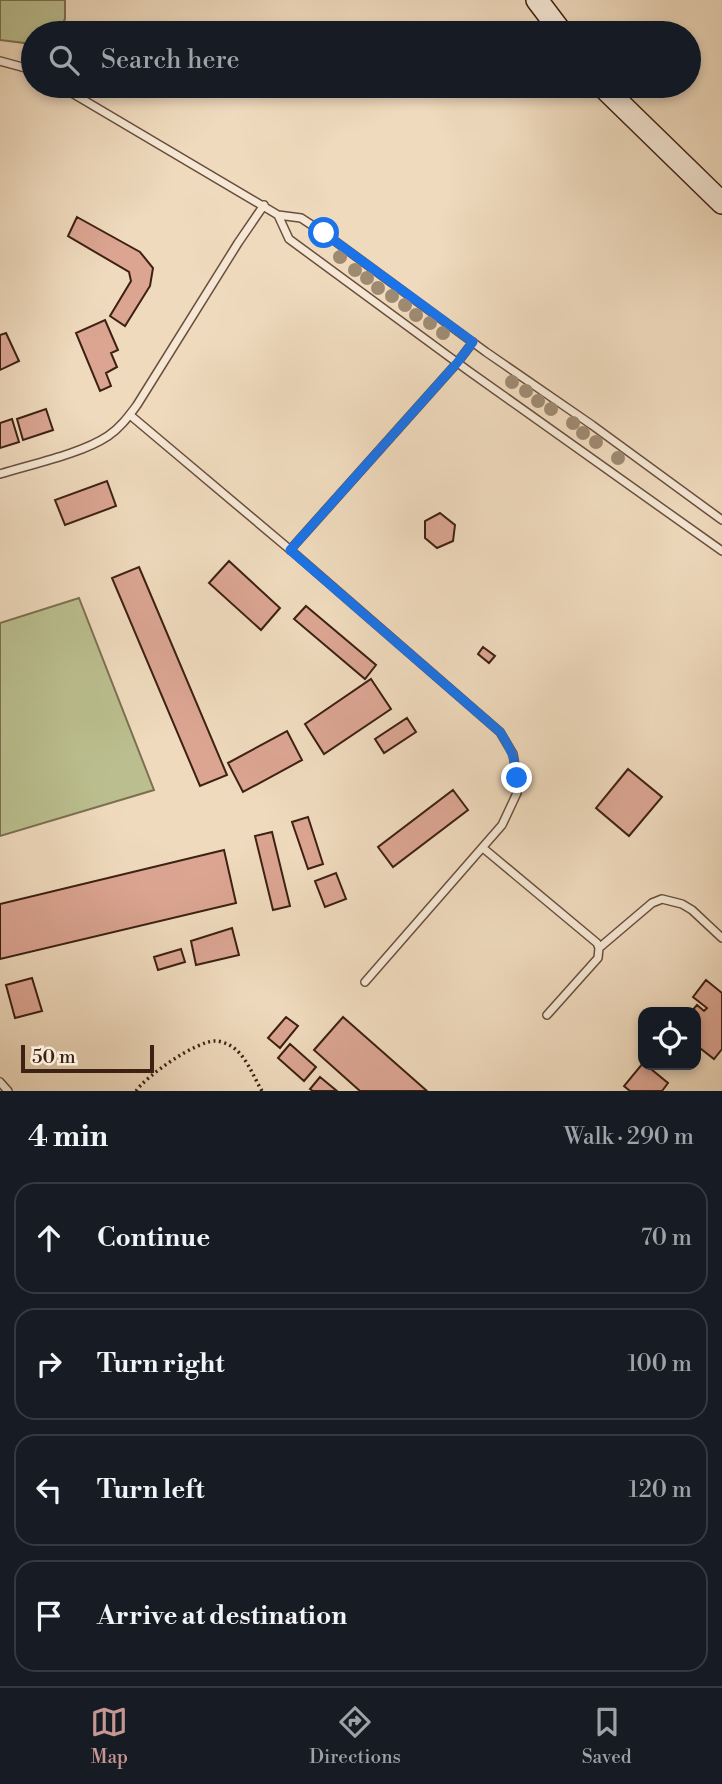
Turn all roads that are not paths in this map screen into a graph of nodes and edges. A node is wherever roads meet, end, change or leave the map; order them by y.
1 (537, 0) edge
2 (553, 21) edge
3 (0, 61) edge
4 (21, 67) edge
5 (81, 98) edge
6 (614, 98) edge
7 (722, 203) edge
8 (264, 205) junction
9 (278, 215) junction
10 (473, 342) junction
11 (457, 363) junction
12 (130, 415) junction
13 (0, 474) edge
14 (722, 520) edge
15 (290, 550) junction
16 (722, 551) edge
17 (483, 848) junction
18 (722, 938) edge
19 (599, 948) junction
20 (365, 982) dead end
21 (547, 1015) dead end
22 (0, 1082) edge
23 (8, 1091) edge

1 - 2 main road
3 - 4 lane
5 - 8 lane
6 - 7 main road
8 - 9 lane
8 - 12 lane
9 - 10 lane
9 - 11 lane
10 - 11 lane
10 - 14 lane
11 - 15 lane
11 - 16 lane
12 - 13 lane
12 - 15 lane
15 - 17 lane
17 - 19 lane
17 - 20 lane
18 - 19 lane
19 - 21 lane
22 - 23 lane

